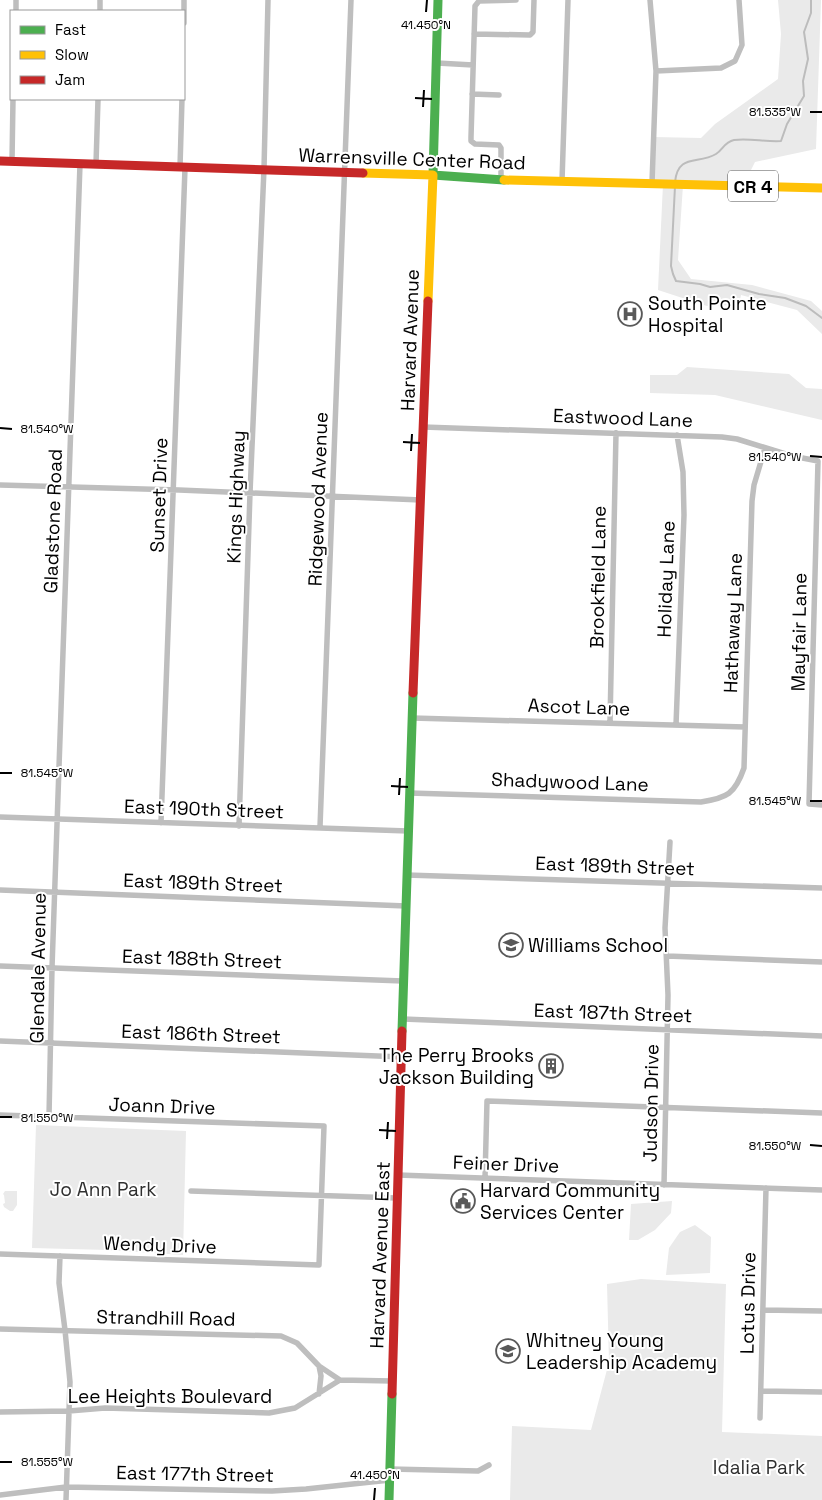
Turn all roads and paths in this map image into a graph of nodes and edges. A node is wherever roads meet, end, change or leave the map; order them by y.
1 (268, 0) edge
2 (351, 0) edge
3 (438, 0) edge
4 (516, 0) edge
5 (534, 0) edge
6 (568, 0) edge
7 (650, 0) edge
8 (739, 0) edge
9 (474, 34) junction
10 (437, 64) junction
11 (473, 65) junction
12 (656, 71) junction
13 (472, 94) junction
14 (499, 95) dead end
15 (13, 100) edge
16 (98, 100) edge
17 (182, 100) edge
18 (0, 161) edge
19 (12, 162) junction
20 (80, 164) junction
21 (96, 164) junction
22 (183, 168) junction
23 (264, 169) junction
24 (345, 172) junction
25 (433, 175) junction
26 (500, 179) junction
27 (562, 181) junction
28 (652, 183) junction
29 (822, 188) edge
30 (423, 427) junction
31 (616, 433) junction
32 (677, 435) junction
33 (765, 448) junction
34 (818, 460) joint
35 (0, 485) edge
36 (69, 487) junction
37 (174, 490) junction
38 (250, 493) junction
39 (333, 496) junction
40 (420, 500) junction
41 (412, 718) junction
42 (610, 722) junction
43 (676, 725) junction
44 (745, 727) junction
45 (409, 792) junction
46 (729, 795) joint
47 (822, 805) edge
48 (0, 817) edge
49 (57, 819) junction
50 (161, 823) junction
51 (239, 826) junction
52 (320, 827) junction
53 (408, 831) junction
54 (670, 842) dead end
55 (406, 875) junction
56 (667, 883) junction
57 (822, 888) edge
58 (0, 890) edge
59 (55, 892) junction
60 (406, 906) junction
61 (668, 956) junction
62 (822, 962) edge
63 (0, 966) edge
64 (52, 968) junction
65 (403, 982) junction
66 (403, 1020) junction
67 (667, 1030) junction
68 (822, 1036) edge
69 (0, 1041) edge
70 (51, 1043) junction
71 (402, 1057) junction
72 (666, 1108) junction
73 (822, 1113) edge
74 (0, 1115) edge
75 (49, 1117) junction
76 (398, 1175) junction
77 (485, 1178) junction
78 (664, 1185) junction
79 (766, 1188) junction
80 (822, 1190) edge
81 (191, 1191) dead end
82 (321, 1195) junction
83 (398, 1198) junction
84 (0, 1254) edge
85 (60, 1256) junction
86 (764, 1310) junction
87 (822, 1311) edge
88 (0, 1329) edge
89 (66, 1330) junction
90 (319, 1366) junction
91 (340, 1380) junction
92 (392, 1382) junction
93 (761, 1390) junction
94 (822, 1392) edge
95 (319, 1394) junction
96 (69, 1411) junction
97 (0, 1412) edge
98 (760, 1418) dead end
99 (489, 1465) dead end
100 (390, 1468) junction
101 (390, 1480) junction
102 (66, 1487) junction
103 (0, 1495) edge
104 (66, 1500) edge
105 (389, 1500) edge

1 - 23 street, Kings Highway
2 - 24 street, Ridgewood Avenue
3 - 10 main road, Harvard Avenue
4 - 9 street
5 - 9 street
6 - 27 street
7 - 12 street
8 - 12 street
9 - 11 street
10 - 11 street
10 - 25 main road, Harvard Avenue
11 - 13 street
12 - 28 street
13 - 14 street
13 - 26 street
15 - 19 street
16 - 21 street
17 - 22 street, Sunset Drive
18 - 19 main road, Warrensville Center Road / CR 4
19 - 20 main road, Warrensville Center Road / CR 4
20 - 21 main road, Warrensville Center Road / CR 4
20 - 36 street, Gladstone Road
21 - 22 main road, Warrensville Center Road / CR 4
22 - 23 main road, Warrensville Center Road / CR 4
22 - 37 street, Sunset Drive
23 - 24 main road, Warrensville Center Road / CR 4
23 - 38 street, Kings Highway
24 - 25 main road, Warrensville Center Road / CR 4
24 - 39 street, Ridgewood Avenue
25 - 26 main road, Warrensville Center Road / CR 4
25 - 30 main road, Harvard Avenue
26 - 27 main road, Warrensville Center Road / CR 4
27 - 28 main road, Warrensville Center Road / CR 4
28 - 29 main road, Warrensville Center Road / CR 4
30 - 31 street, Eastwood Lane
30 - 40 main road, Harvard Avenue
31 - 32 street, Eastwood Lane
31 - 42 street, Brookfield Lane
32 - 33 street, Eastwood Lane
32 - 43 street, Holiday Lane
33 - 34 street, Eastwood Lane
33 - 44 street, Hathaway Lane
34 - 47 street, Mayfair Lane
35 - 36 street
36 - 37 street
36 - 49 street, Gladstone Road
37 - 38 street
37 - 50 street, Sunset Drive
38 - 39 street
38 - 51 street, Kings Highway
39 - 40 street
39 - 52 street, Ridgewood Avenue
40 - 41 main road, Harvard Avenue
41 - 42 street, Ascot Lane
41 - 45 main road, Harvard Avenue
42 - 43 street, Ascot Lane
43 - 44 street, Ascot Lane
44 - 46 street, Hathaway Lane
45 - 46 street, Shadywood Lane
45 - 53 main road, Harvard Avenue
48 - 49 street, East 190th Street
49 - 50 street, East 190th Street
49 - 59 street, Glendale Avenue
50 - 51 street, East 190th Street
51 - 52 street, East 190th Street
52 - 53 street, East 190th Street
53 - 55 main road, Harvard Avenue East
54 - 56 street, Judson Drive
55 - 56 street, East 189th Street
55 - 60 main road, Harvard Avenue East
56 - 57 street, East 189th Street
56 - 61 street, Judson Drive
58 - 59 street, East 189th Street
59 - 60 street, East 189th Street
59 - 64 street, Glendale Avenue
60 - 65 main road, Harvard Avenue East
61 - 62 street
61 - 67 street, Judson Drive
63 - 64 street, East 188th Street
64 - 65 street, East 188th Street
64 - 70 street, Glendale Avenue
65 - 66 main road, Harvard Avenue East
66 - 67 street, East 187th Street
66 - 71 main road, Harvard Avenue East
67 - 68 street, East 187th Street
67 - 72 street, Judson Drive
69 - 70 street, East 186th Street
70 - 71 street, East 186th Street
70 - 75 street, Glendale Avenue
71 - 76 main road, Harvard Avenue East
72 - 73 street
72 - 77 street
72 - 78 street, Judson Drive
74 - 75 street, Joann Drive
75 - 82 street, Joann Drive
76 - 77 street, Feiner Drive
76 - 83 main road, Harvard Avenue East
77 - 78 street, Feiner Drive
78 - 79 street, Feiner Drive
79 - 80 street, Feiner Drive
79 - 86 street, Lotus Drive
81 - 82 street
82 - 83 street
82 - 85 street, Wendy Drive
83 - 92 main road, Harvard Avenue East
84 - 85 street, Wendy Drive
85 - 89 street
86 - 87 street
86 - 93 street, Lotus Drive
88 - 89 street, Strandhill Road
89 - 90 street, Strandhill Road
89 - 96 street
90 - 91 street, Strandhill Road
90 - 95 street
91 - 92 street
91 - 95 street, Lee Heights Boulevard
92 - 100 main road, Harvard Avenue East
93 - 94 street
93 - 98 street, Lotus Drive
95 - 96 street, Lee Heights Boulevard
96 - 97 street, Lee Heights Boulevard
96 - 102 street
99 - 100 street
100 - 101 main road, Harvard Avenue East
101 - 102 street, East 177th Street
101 - 105 main road, Harvard Avenue East
102 - 103 street, East 177th Street
102 - 104 street

